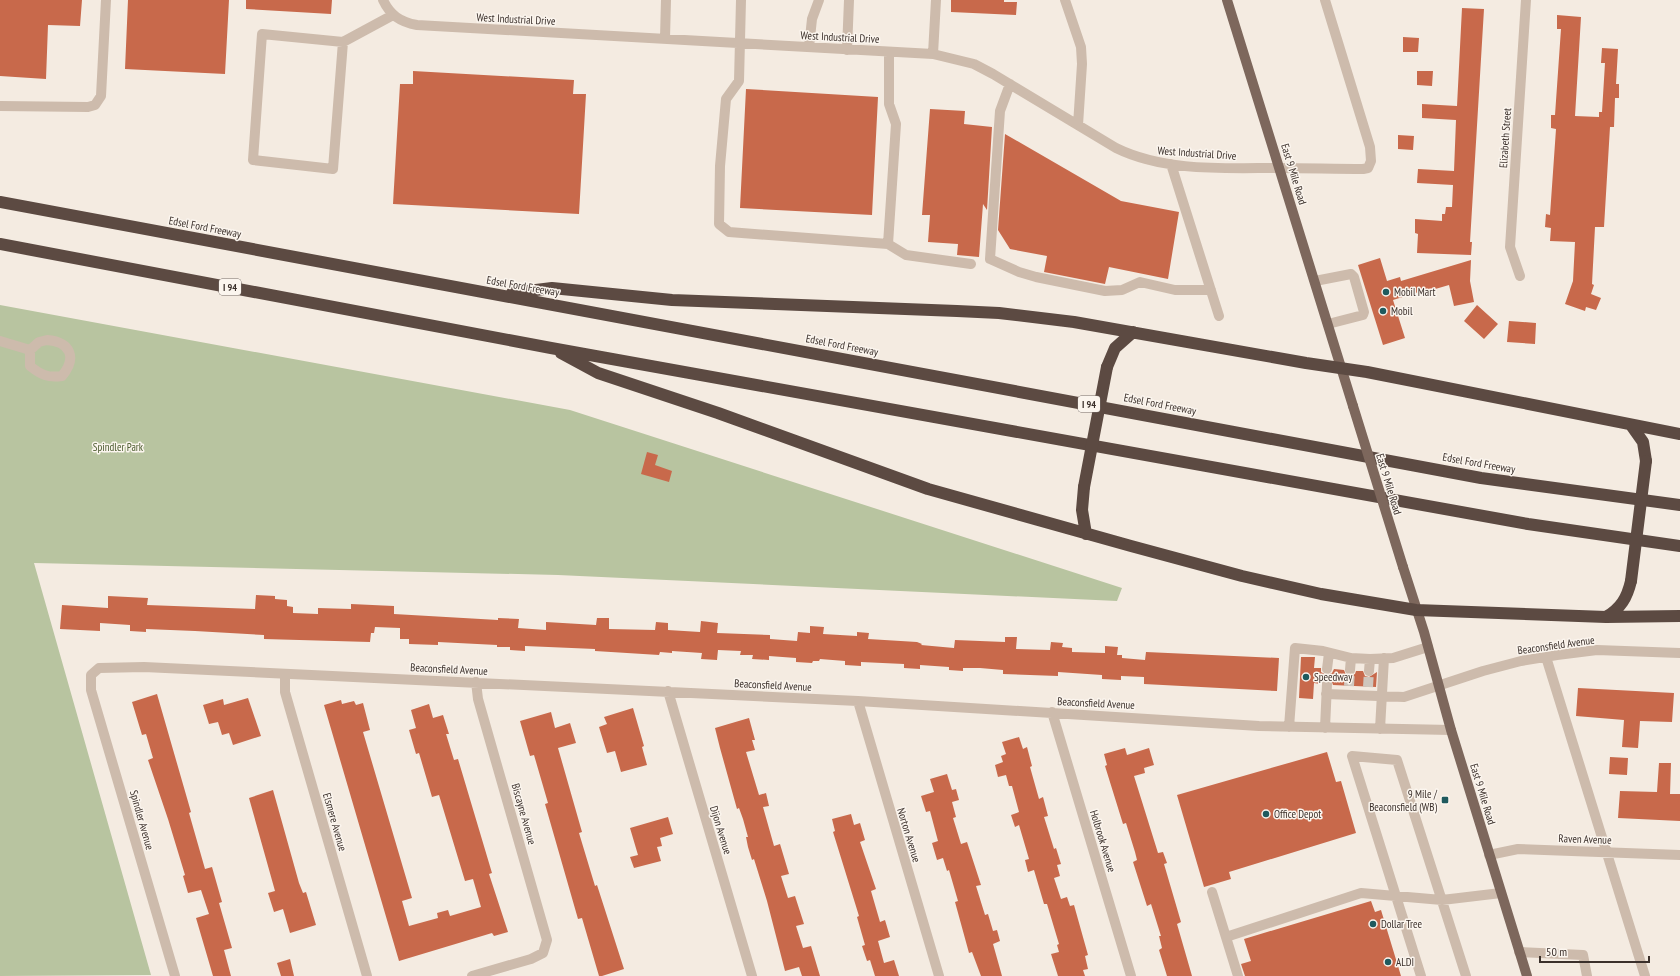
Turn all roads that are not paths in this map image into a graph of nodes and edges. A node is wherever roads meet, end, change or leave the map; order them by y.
1 (106, 0) edge
2 (382, 0) edge
3 (666, 0) edge
4 (741, 0) edge
5 (819, 0) edge
6 (850, 0) edge
7 (936, 0) edge
8 (1065, 0) edge
9 (1227, 0) edge
10 (1325, 0) edge
11 (1526, 0) edge
12 (393, 15) junction
13 (665, 38) junction
14 (343, 42) junction
15 (738, 43) junction
16 (809, 47) junction
17 (847, 50) junction
18 (889, 52) junction
19 (932, 54) junction
20 (1010, 84) junction
21 (0, 106) edge
22 (1078, 125) junction
23 (1171, 164) junction
24 (1279, 168) junction
25 (0, 202) edge
26 (0, 244) edge
27 (888, 244) junction
28 (971, 264) dead end
29 (1520, 276) dead end
30 (1315, 281) junction
31 (1211, 290) junction
32 (498, 294) junction
33 (1219, 316) dead end
34 (1328, 324) junction
35 (1133, 332) junction
36 (0, 341) edge
37 (551, 348) junction
38 (30, 350) dead end
39 (1340, 368) junction
40 (1631, 425) junction
41 (1680, 434) edge
42 (1680, 504) edge
43 (1086, 534) junction
44 (1680, 546) edge
45 (1416, 610) junction
46 (1680, 616) edge
47 (1606, 617) junction
48 (1428, 647) junction
49 (1329, 653) junction
50 (1680, 653) edge
51 (1546, 657) junction
52 (1351, 658) junction
53 (1384, 658) junction
54 (1370, 659) junction
55 (1327, 669) tunnel mouth
56 (1350, 670) tunnel mouth
57 (94, 671) joint
58 (1369, 671) tunnel mouth
59 (285, 674) junction
60 (476, 682) junction
61 (1439, 685) junction
62 (668, 691) junction
63 (1382, 697) junction
64 (858, 701) junction
65 (1052, 712) junction
66 (1289, 727) junction
67 (1325, 728) junction
68 (1380, 729) junction
69 (1451, 730) junction
70 (1607, 851) junction
71 (1489, 855) junction
72 (1680, 855) edge
73 (1212, 892) dead end
74 (1501, 893) junction
75 (1396, 896) junction
76 (1442, 900) junction
77 (1226, 937) junction
78 (1519, 952) junction
79 (175, 976) edge
80 (367, 976) edge
81 (472, 976) edge
82 (752, 976) edge
83 (939, 976) edge
84 (1131, 976) edge
85 (1238, 976) edge
86 (1421, 976) edge
87 (1466, 976) edge
88 (1527, 976) edge
89 (1587, 976) edge
90 (1645, 976) edge

1 - 21 street
2 - 12 street, West Industrial Drive
3 - 13 street
4 - 15 street
5 - 16 street
6 - 17 street
7 - 19 street
8 - 22 street
9 - 24 main road, East 9 Mile Road
10 - 24 street, West Industrial Drive
11 - 29 street, Elizabeth Street
12 - 13 street, West Industrial Drive
12 - 14 street
13 - 15 street, West Industrial Drive
14 - 14 street
15 - 16 street, West Industrial Drive
15 - 27 street
16 - 17 street, West Industrial Drive
17 - 18 street, West Industrial Drive
18 - 19 street, West Industrial Drive
18 - 27 street
19 - 20 street, West Industrial Drive
20 - 22 street, West Industrial Drive
20 - 31 street
22 - 23 street, West Industrial Drive
23 - 24 street, West Industrial Drive
23 - 31 street
24 - 30 main road, East 9 Mile Road
25 - 32 highway, Edsel Ford Freeway / I 94
26 - 37 highway, I 94
27 - 28 street
30 - 34 main road, East 9 Mile Road
30 - 34 street
31 - 33 street
32 - 35 highway
32 - 42 highway, Edsel Ford Freeway / I 94
34 - 39 main road, East 9 Mile Road
35 - 39 highway
35 - 43 highway, bridge
36 - 38 street
37 - 43 highway
37 - 44 highway, I 94
39 - 40 highway
39 - 45 main road, East 9 Mile Road, bridge
40 - 41 highway
40 - 47 highway, bridge
43 - 45 highway
45 - 47 highway
45 - 48 main road, East 9 Mile Road
46 - 47 highway
48 - 53 street
48 - 61 main road, East 9 Mile Road
49 - 52 street
49 - 55 street
49 - 66 street
50 - 51 street, Beaconsfield Avenue
51 - 61 street, Beaconsfield Avenue
51 - 70 street
52 - 54 street
52 - 56 street
53 - 54 street
53 - 63 street
54 - 58 street
57 - 59 street, Beaconsfield Avenue
57 - 79 street, Spindler Avenue
59 - 60 street, Beaconsfield Avenue
59 - 80 street, Elsmere Avenue
60 - 62 street, Beaconsfield Avenue
60 - 81 street, Biscayne Avenue
61 - 63 street, Beaconsfield Avenue
61 - 69 main road, East 9 Mile Road
62 - 64 street, Beaconsfield Avenue
62 - 82 street, Dijon Avenue
63 - 67 street, Beaconsfield Avenue
63 - 68 street
64 - 65 street, Beaconsfield Avenue
64 - 83 street, Norton Avenue
65 - 66 street, Beaconsfield Avenue
65 - 84 street, Holbrook Avenue
66 - 67 street, Beaconsfield Avenue
67 - 68 street, Beaconsfield Avenue
68 - 69 street, Beaconsfield Avenue
69 - 71 main road, East 9 Mile Road
70 - 71 street, Raven Avenue
70 - 72 street, Raven Avenue
70 - 90 street
71 - 74 main road, East 9 Mile Road
73 - 77 street
74 - 76 street
74 - 78 main road, East 9 Mile Road
75 - 76 street
75 - 76 street
75 - 77 street
75 - 86 street
76 - 87 street
77 - 85 street
78 - 88 main road, East 9 Mile Road
78 - 89 street

